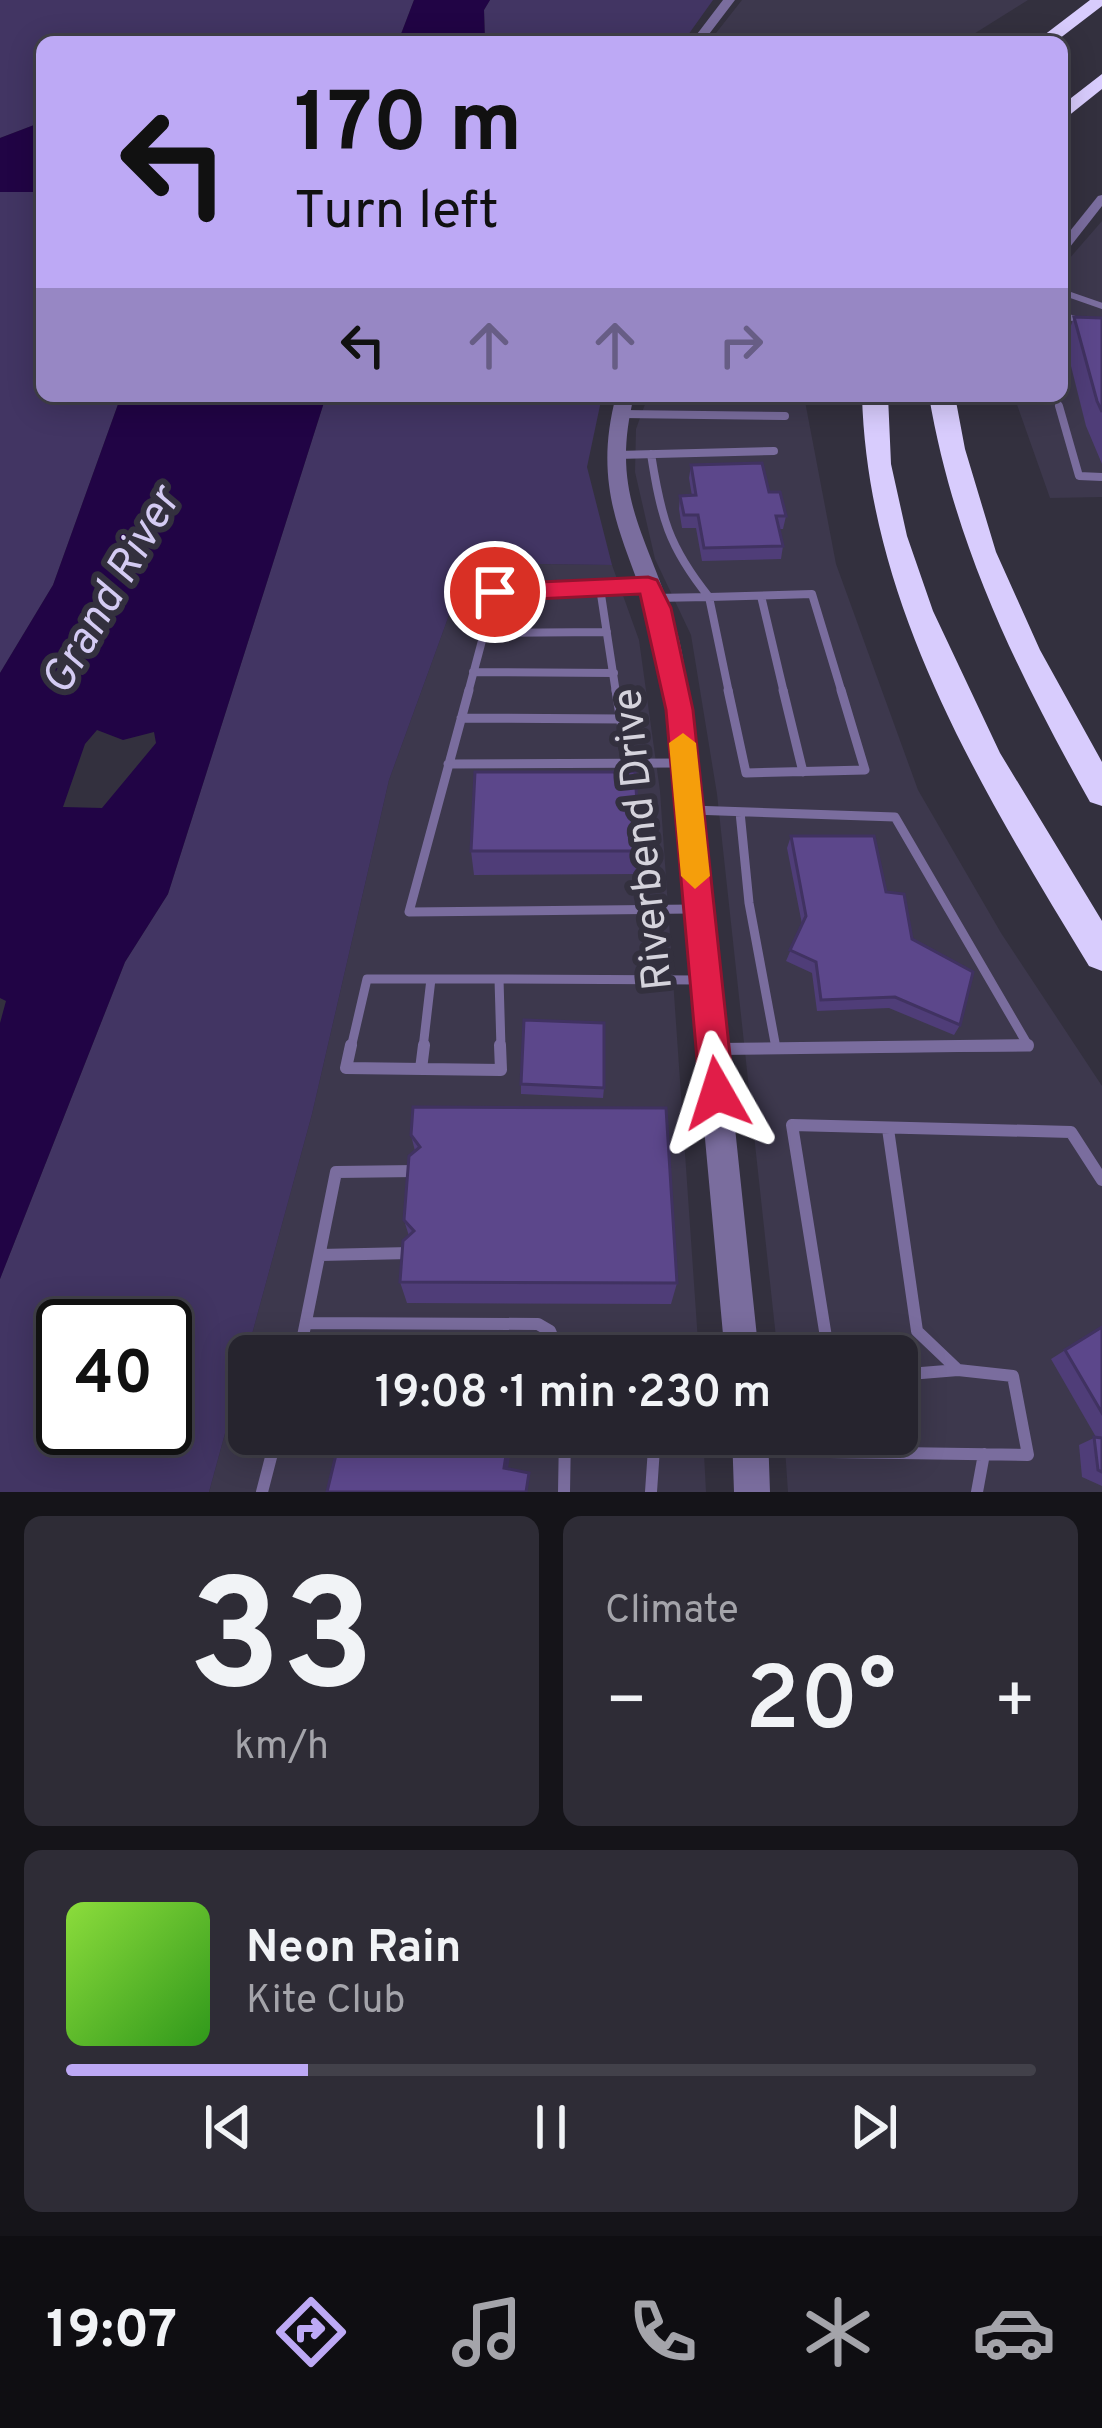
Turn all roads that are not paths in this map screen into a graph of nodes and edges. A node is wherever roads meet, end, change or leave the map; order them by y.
1 (729, 0) edge
2 (1100, 0) edge
3 (1102, 22) edge
4 (702, 36) edge
5 (1053, 36) edge
6 (1068, 48) edge
7 (1089, 72) edge
8 (1068, 106) edge
9 (1102, 197) edge
10 (1068, 241) edge
11 (1068, 294) edge
12 (1102, 306) edge
13 (1068, 317) edge
14 (1102, 327) edge
15 (874, 402) edge
16 (943, 402) edge
17 (1058, 402) edge
18 (622, 405) edge
19 (784, 416) dead end
20 (774, 451) dead end
21 (651, 454) junction
22 (612, 455) junction
23 (1102, 477) edge
24 (600, 588) junction
25 (651, 592) junction
26 (760, 596) junction
27 (709, 597) junction
28 (607, 632) junction
29 (484, 634) junction
30 (473, 672) junction
31 (614, 673) junction
32 (460, 718) junction
33 (622, 719) junction
34 (685, 763) junction
35 (448, 764) junction
36 (628, 766) junction
37 (803, 772) junction
38 (1102, 791) edge
39 (689, 810) junction
40 (740, 812) junction
41 (699, 909) junction
42 (1102, 954) edge
43 (431, 979) junction
44 (499, 979) junction
45 (706, 980) junction
46 (712, 1049) junction
47 (776, 1049) junction
48 (421, 1069) junction
49 (888, 1129) junction
50 (416, 1171) edge
51 (1102, 1180) edge
52 (410, 1253) edge
53 (320, 1255) junction
54 (308, 1323) junction
55 (304, 1335) edge
56 (552, 1335) edge
57 (740, 1335) edge
58 (826, 1335) edge
59 (958, 1370) junction
60 (918, 1373) edge
61 (918, 1451) edge
62 (984, 1454) junction
63 (272, 1455) edge
64 (565, 1455) edge
65 (655, 1455) edge
66 (750, 1455) edge
67 (262, 1492) edge
68 (564, 1492) edge
69 (652, 1492) edge
70 (752, 1492) edge
71 (977, 1492) edge

1 - 4 street
2 - 5 highway
3 - 6 highway
7 - 8 highway
9 - 10 street
11 - 12 lane
13 - 14 lane
15 - 42 highway
16 - 38 highway
17 - 23 lane
18 - 19 lane
18 - 22 street, Riverbend Drive
20 - 21 lane
21 - 22 lane
21 - 27 lane
22 - 25 street, Riverbend Drive
24 - 25 lane
24 - 28 lane
24 - 29 lane
25 - 27 lane
25 - 34 street, Riverbend Drive
26 - 27 lane
26 - 37 lane
26 - 37 lane
27 - 37 lane
28 - 29 lane
28 - 31 lane
29 - 30 lane
30 - 31 lane
30 - 32 lane
31 - 33 lane
32 - 33 lane
32 - 35 lane
33 - 36 lane
34 - 36 lane
34 - 39 street, Riverbend Drive
35 - 36 lane
35 - 41 lane
39 - 40 lane
39 - 41 street, Riverbend Drive
40 - 47 lane
40 - 47 lane
41 - 45 street, Riverbend Drive
43 - 44 lane
43 - 48 lane
43 - 48 lane
44 - 45 lane
44 - 48 lane
45 - 46 street, Riverbend Drive
46 - 47 lane
46 - 57 street, Riverbend Drive
49 - 51 lane
49 - 58 lane
49 - 59 lane
50 - 53 lane
52 - 53 lane
53 - 54 lane
54 - 55 lane
54 - 56 lane
59 - 60 lane
59 - 62 lane
61 - 62 lane
62 - 71 lane
63 - 67 lane
64 - 68 lane
65 - 69 lane
66 - 70 street

